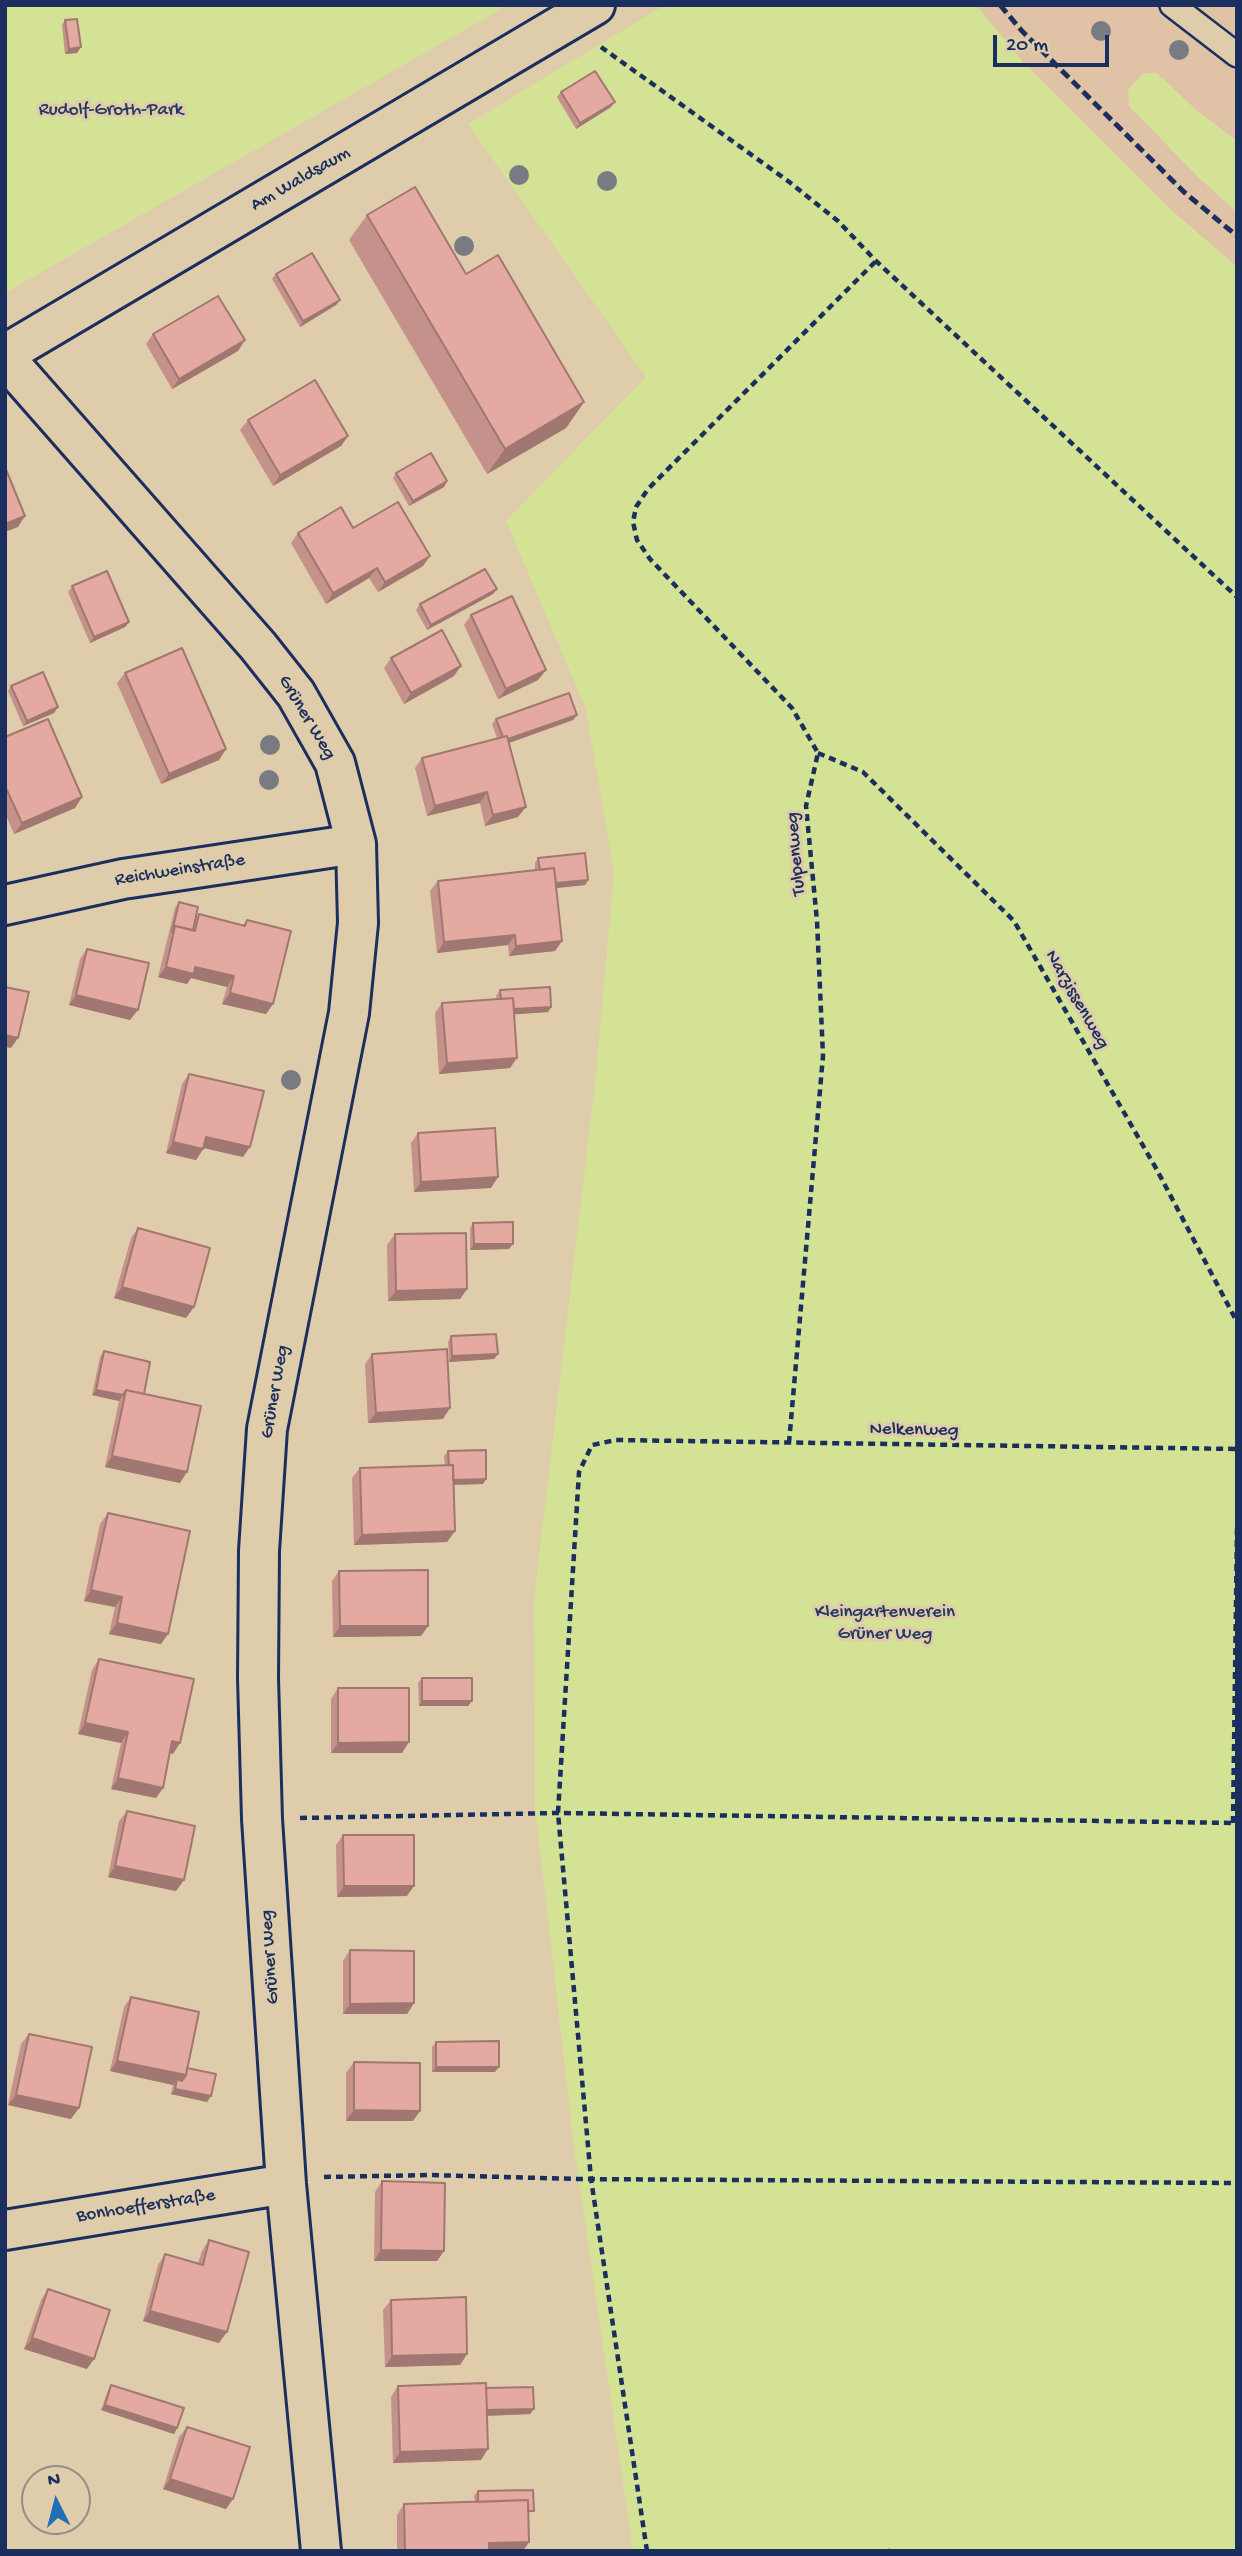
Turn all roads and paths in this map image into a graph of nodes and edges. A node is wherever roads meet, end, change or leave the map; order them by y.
1 (1172, 5) edge
2 (584, 11) edge
3 (1237, 55) edge
4 (876, 261) junction
5 (5, 356) edge
6 (1237, 597) edge
7 (818, 753) junction
8 (356, 844) junction
9 (5, 905) edge
10 (1237, 1322) edge
11 (789, 1443) junction
12 (1237, 1450) edge
13 (1237, 1528) edge
14 (558, 1813) junction
15 (262, 1819) junction
16 (1235, 1823) edge
17 (591, 2179) junction
18 (1237, 2183) edge
19 (286, 2184) junction
20 (5, 2230) edge
21 (321, 2551) edge
22 (647, 2551) edge

1 - 3 lane
2 - 4 path
2 - 5 street, Am Waldsaum
4 - 6 path
4 - 7 path
5 - 8 street, Grüner Weg
7 - 10 path, Narzissenweg
7 - 11 path, Tulpenweg
8 - 9 street, Reichweinstraße
8 - 15 street, Grüner Weg
11 - 12 path, Nelkenweg
11 - 14 path, Nelkenweg
13 - 16 path
14 - 15 path
14 - 16 path
14 - 17 path
15 - 19 street, Grüner Weg
17 - 18 path
17 - 19 path
17 - 22 path
19 - 20 street, Bonhoefferstraße
19 - 21 street, Grüner Weg

